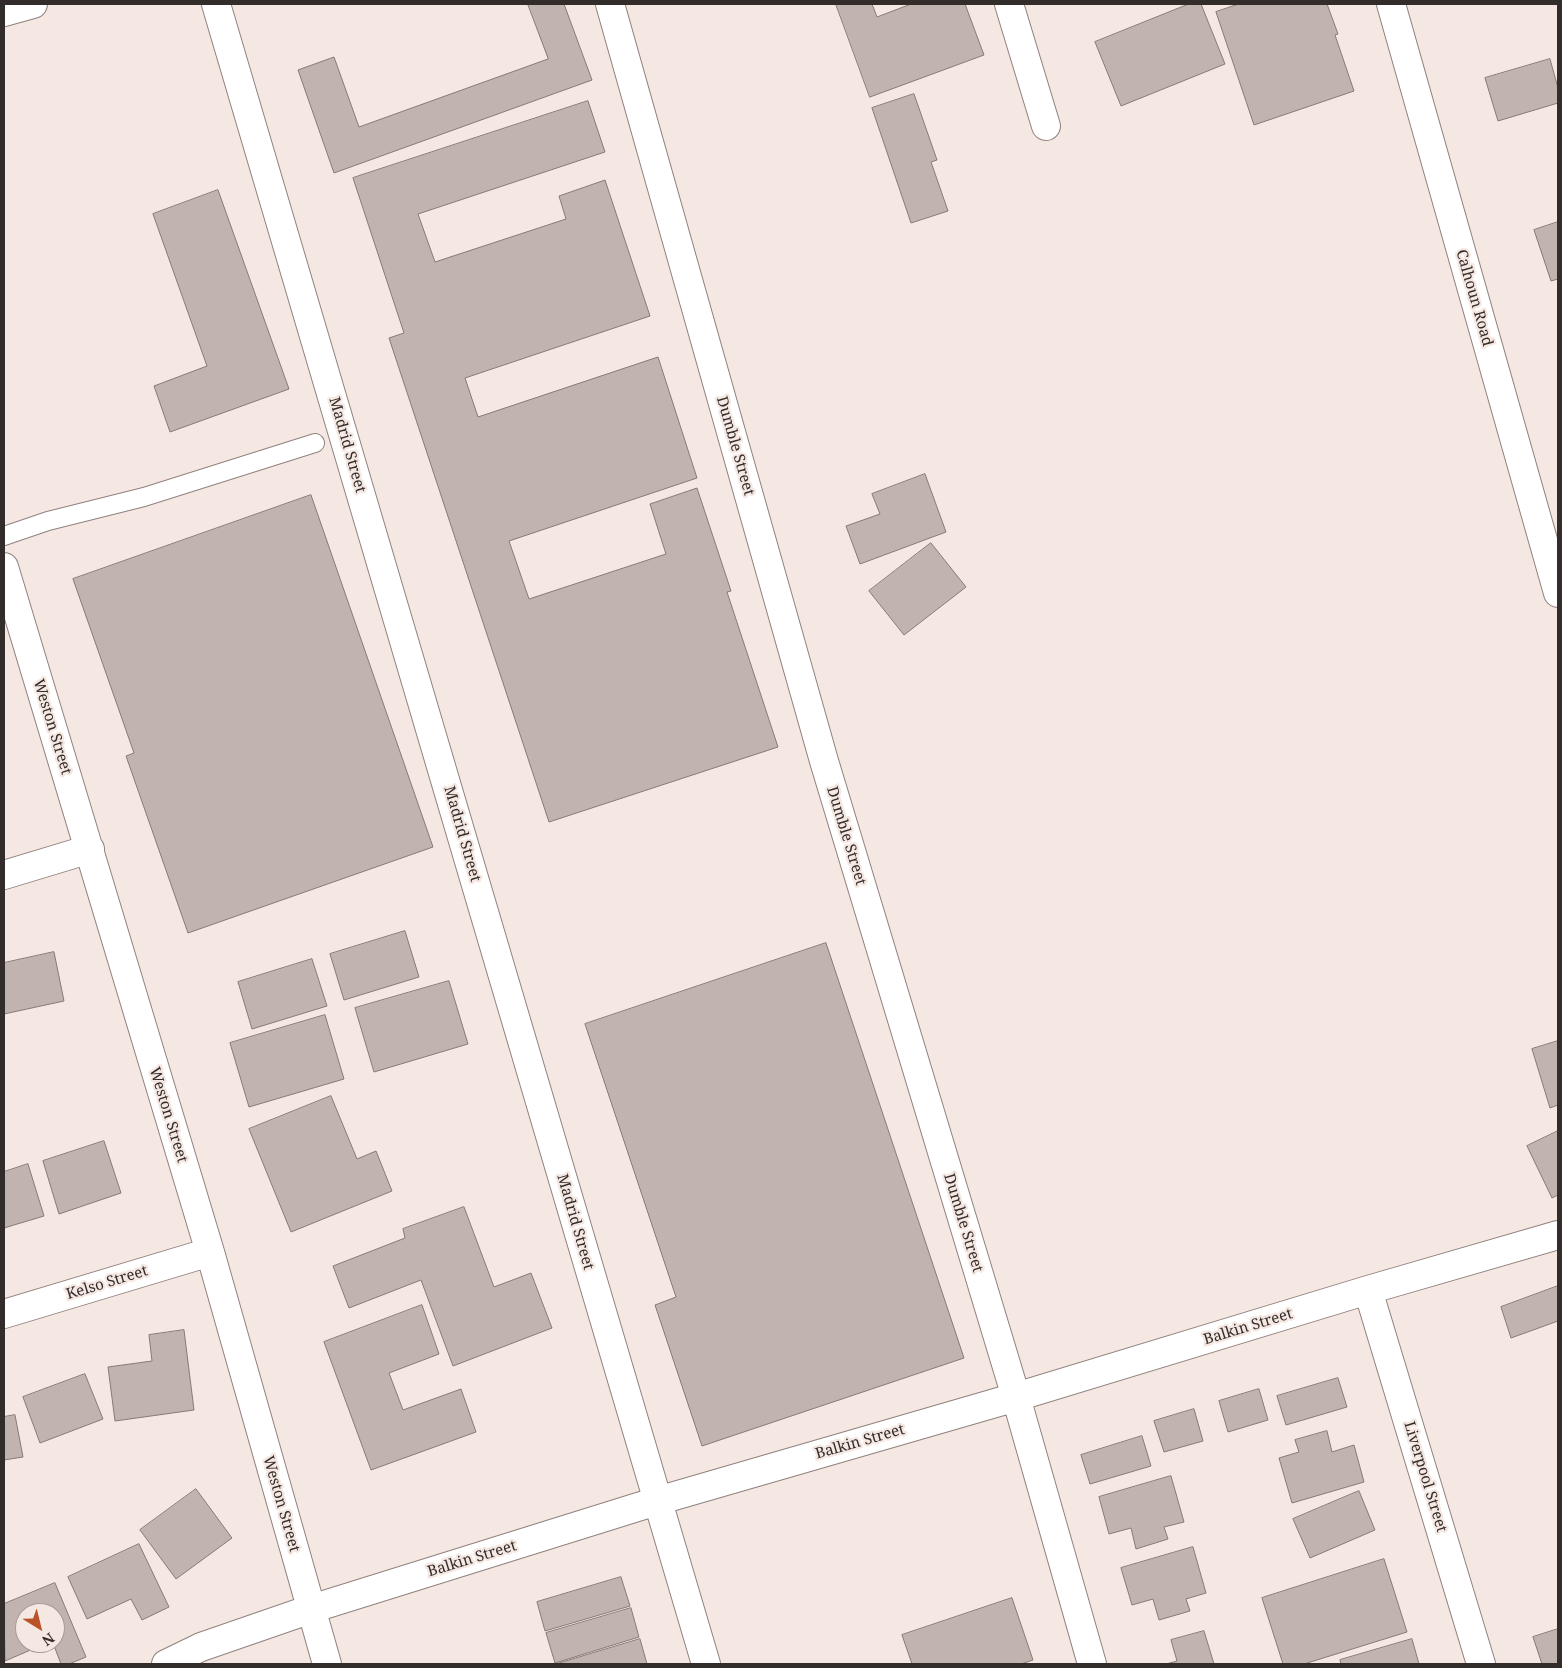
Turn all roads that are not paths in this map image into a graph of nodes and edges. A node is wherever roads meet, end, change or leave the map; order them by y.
1 (33, 4) edge
2 (216, 4) edge
3 (610, 4) edge
4 (1010, 4) edge
5 (1391, 4) edge
6 (4, 12) edge
7 (1046, 126) dead end
8 (315, 444) dead end
9 (4, 536) edge
10 (1552, 545) edge
11 (4, 567) edge
12 (1558, 593) edge
13 (90, 849) junction
14 (4, 875) edge
15 (1558, 1235) edge
16 (210, 1252) junction
17 (1368, 1290) junction
18 (4, 1314) edge
19 (1016, 1397) junction
20 (657, 1501) junction
21 (311, 1609) junction
22 (166, 1664) edge
23 (327, 1664) edge
24 (706, 1664) edge
25 (1092, 1664) edge
26 (1482, 1664) edge

1 - 6 street
2 - 20 street, Madrid Street
3 - 19 street, Dumble Street
4 - 7 street
5 - 10 street, Calhoun Road
8 - 9 lane
10 - 12 street, Calhoun Road
11 - 13 street, Weston Street
13 - 14 street
13 - 16 street, Weston Street
15 - 17 street, Balkin Street
16 - 18 street, Kelso Street
16 - 21 street, Weston Street
17 - 19 street, Balkin Street
17 - 26 street, Liverpool Street
19 - 20 street, Balkin Street
19 - 25 street, Dumble Street
20 - 21 street, Balkin Street
20 - 24 street, Madrid Street
21 - 22 street, Balkin Street
21 - 23 street, Weston Street

